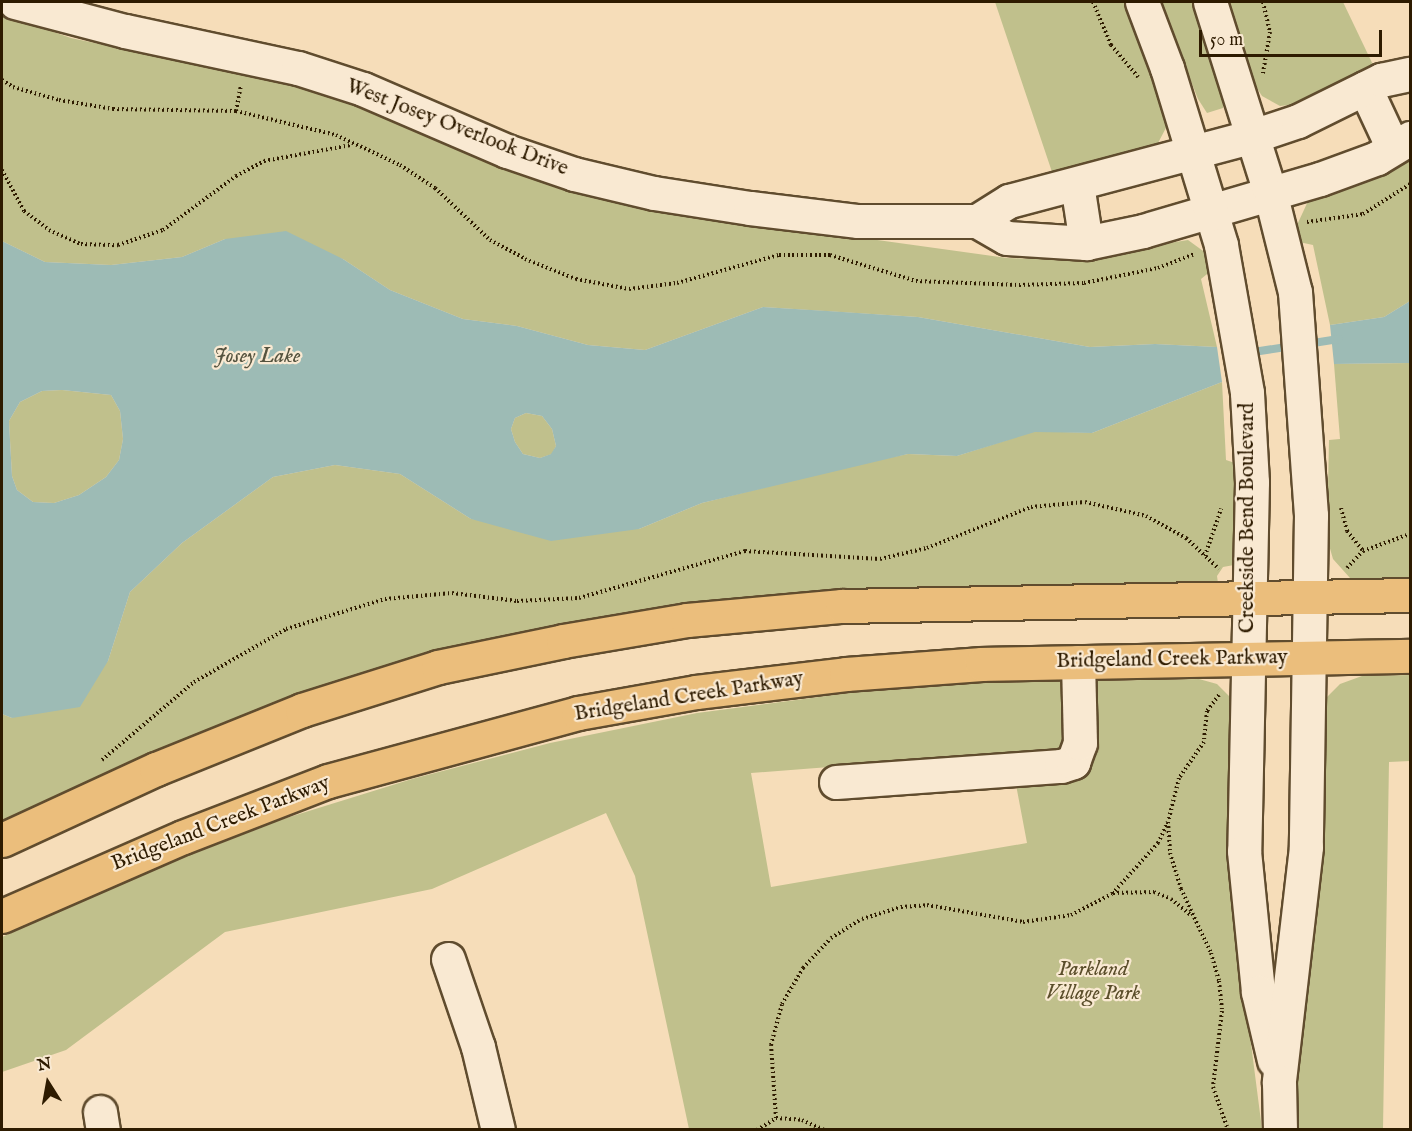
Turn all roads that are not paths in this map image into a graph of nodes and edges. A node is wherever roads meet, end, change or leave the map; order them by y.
1 (15, 2) edge
2 (1142, 2) edge
3 (1210, 2) edge
4 (1410, 74) edge
5 (1365, 88) junction
6 (1253, 136) junction
7 (1402, 143) edge
8 (1192, 154) junction
9 (1077, 184) junction
10 (1271, 196) junction
11 (1210, 214) junction
12 (977, 221) junction
13 (1086, 243) junction
14 (1310, 584) junction
15 (1410, 596) edge
16 (1249, 599) junction
17 (1410, 656) edge
18 (1307, 658) junction
19 (1249, 659) junction
20 (1078, 662) junction
21 (836, 782) dead end
22 (2, 840) edge
23 (2, 916) edge
24 (448, 959) dead end
25 (1280, 1082) junction
26 (498, 1130) edge
27 (1280, 1130) edge

1 - 12 street, West Josey Overlook Drive
2 - 8 street, Creekside Bend Boulevard
3 - 6 street, Creekside Bend Boulevard
4 - 5 street
5 - 6 street
5 - 7 street
6 - 8 street
6 - 10 street, Creekside Bend Boulevard
7 - 10 street, West Josey Overlook Drive
8 - 9 street
8 - 11 street, Creekside Bend Boulevard
9 - 12 street
9 - 13 street
10 - 11 street, West Josey Overlook Drive
10 - 14 street, Creekside Bend Boulevard
11 - 13 street, West Josey Overlook Drive
11 - 16 street, Creekside Bend Boulevard
12 - 13 street, West Josey Overlook Drive
14 - 15 main road
14 - 16 main road
14 - 18 street, Creekside Bend Boulevard
16 - 19 street, Creekside Bend Boulevard
16 - 22 main road
17 - 18 main road, Bridgeland Creek Parkway
18 - 19 main road, Bridgeland Creek Parkway
18 - 25 street, Creekside Bend Boulevard
19 - 20 main road, Bridgeland Creek Parkway
19 - 25 street, Creekside Bend Boulevard
20 - 21 street
20 - 23 main road, Bridgeland Creek Parkway
24 - 26 street
25 - 27 street, Creekside Bend Boulevard

